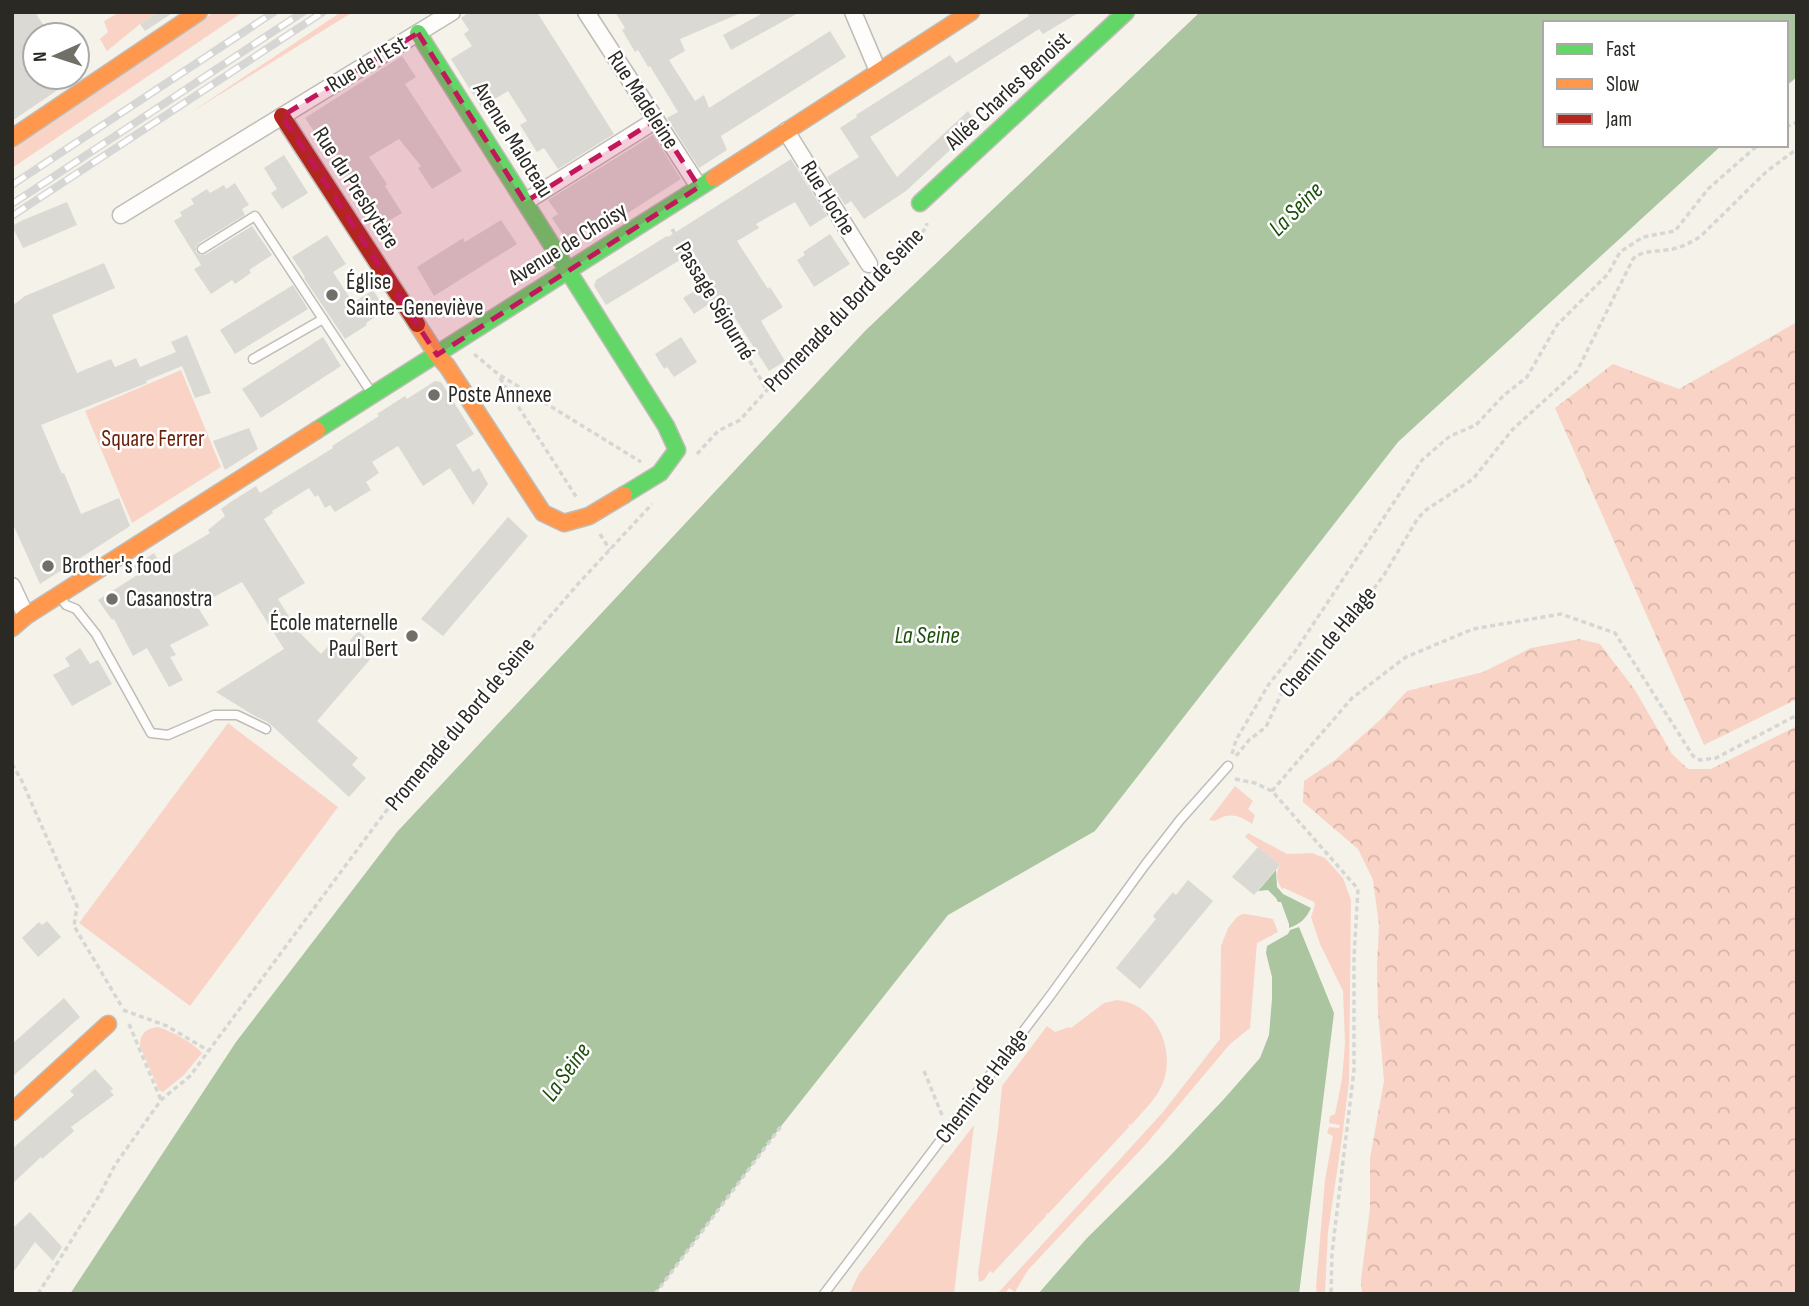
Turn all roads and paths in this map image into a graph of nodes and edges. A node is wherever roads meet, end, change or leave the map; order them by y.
1 (199, 12) edge
2 (452, 12) edge
3 (586, 12) edge
4 (853, 12) edge
5 (971, 12) edge
6 (1126, 12) edge
7 (418, 33) junction
8 (878, 71) junction
9 (282, 116) junction
10 (656, 120) junction
11 (786, 131) junction
12 (12, 138) edge
13 (1756, 147) edge
14 (1797, 149) edge
15 (699, 187) junction
16 (525, 202) junction
17 (922, 202) joint
18 (662, 211) junction
19 (121, 215) dead end
20 (202, 249) dead end
21 (869, 264) dead end
22 (885, 271) dead end
23 (569, 272) junction
24 (877, 279) dead end
25 (323, 318) junction
26 (462, 339) junction
27 (437, 355) junction
28 (253, 359) dead end
29 (498, 374) junction
30 (767, 390) junction
31 (373, 396) junction
32 (697, 454) dead end
33 (660, 473) junction
34 (656, 500) dead end
35 (589, 516) junction
36 (610, 550) junction
37 (12, 586) edge
38 (59, 596) junction
39 (26, 616) junction
40 (12, 628) edge
41 (1797, 715) edge
42 (267, 729) dead end
43 (12, 764) edge
44 (1228, 766) junction
45 (1240, 780) dead end
46 (1272, 791) junction
47 (124, 1010) junction
48 (106, 1026) joint
49 (209, 1051) junction
50 (924, 1071) dead end
51 (161, 1100) junction
52 (12, 1112) edge
53 (782, 1125) dead end
54 (948, 1130) junction
55 (38, 1294) edge
56 (655, 1294) edge
57 (824, 1294) edge
58 (1331, 1294) edge

1 - 12 street
2 - 7 street, Rue de l'Est
3 - 10 street, Rue Madeleine
4 - 8 street
5 - 8 street, Avenue de Choisy
6 - 17 street, Allée Charles Benoist
7 - 9 street, Rue de l'Est
7 - 16 street, Avenue Maloteau
8 - 11 street, Avenue de Choisy
9 - 19 street, Rue de l'Est
9 - 27 street, Rue du Presbytère
10 - 15 street, Rue Madeleine
10 - 16 street
11 - 15 street, Avenue de Choisy
11 - 21 street, Rue Hoche
13 - 44 path
14 - 44 path, Chemin de Halage
15 - 18 street, Avenue de Choisy
16 - 23 street, Avenue Maloteau
17 - 22 path, Promenade du Bord de Seine
18 - 23 street, Avenue de Choisy
18 - 30 path, Passage Séjourné
20 - 25 lane
23 - 26 street, Avenue de Choisy
23 - 33 street, Avenue Maloteau
24 - 30 path, Promenade du Bord de Seine
25 - 28 lane
25 - 31 lane
26 - 27 street, Avenue de Choisy
26 - 29 path
27 - 31 street, Avenue de Choisy
27 - 35 street, Rue du Presbytère
29 - 33 path
29 - 35 path
30 - 32 path, Promenade du Bord de Seine
31 - 38 street, Avenue de Choisy
33 - 35 street
34 - 36 path, Promenade du Bord de Seine
35 - 36 path
36 - 49 path, Promenade du Bord de Seine
37 - 39 street
38 - 39 street, Avenue de Choisy
38 - 42 lane
39 - 40 street, Avenue de Choisy
41 - 46 path
43 - 47 path
44 - 54 lane, Chemin de Halage
45 - 46 path
46 - 58 path
47 - 48 path
47 - 49 path
47 - 51 path
48 - 52 street
49 - 51 path, Promenade du Bord de Seine
50 - 54 path
51 - 55 path, Promenade du Bord de Seine
53 - 56 path
54 - 57 lane, Chemin de Halage

